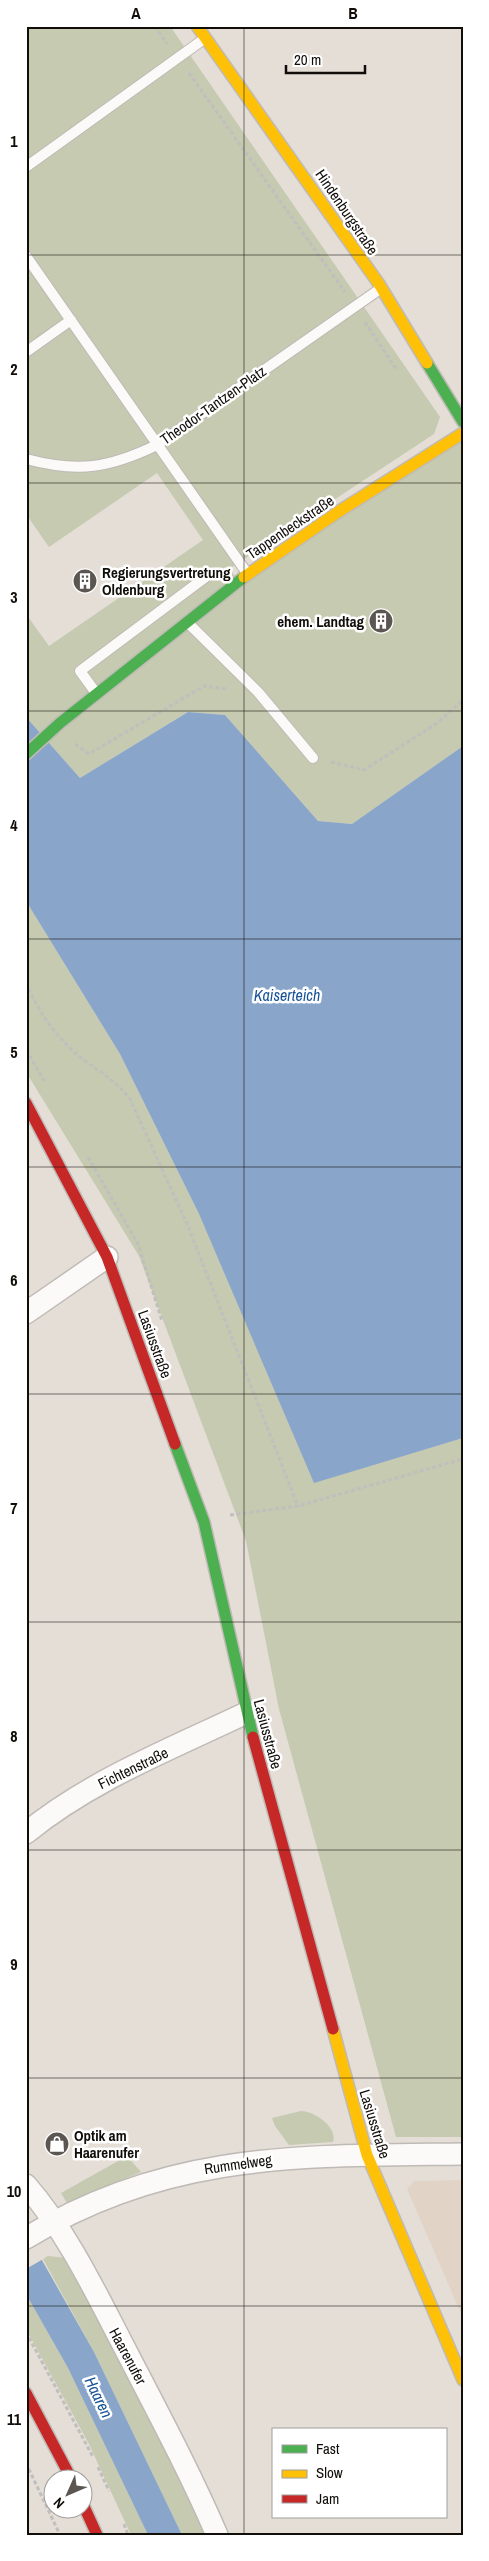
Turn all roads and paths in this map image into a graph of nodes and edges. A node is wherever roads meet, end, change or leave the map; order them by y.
1 (155, 26) edge
2 (197, 26) edge
3 (206, 38) junction
4 (178, 58) junction
5 (26, 167) edge
6 (26, 256) edge
7 (381, 289) junction
8 (355, 306) junction
9 (71, 320) junction
10 (26, 352) edge
11 (401, 376) dead end
12 (463, 422) edge
13 (463, 433) edge
14 (157, 445) junction
15 (26, 459) edge
16 (211, 573) dead end
17 (248, 574) junction
18 (187, 622) junction
19 (258, 692) junction
20 (97, 694) junction
21 (463, 700) edge
22 (53, 730) junction
23 (26, 754) edge
24 (313, 758) joint
25 (26, 983) edge
26 (26, 1103) edge
27 (106, 1257) junction
28 (26, 1313) edge
29 (463, 1459) edge
30 (246, 1714) junction
31 (26, 1833) edge
32 (463, 2154) edge
33 (366, 2155) junction
34 (26, 2185) edge
35 (54, 2223) junction
36 (29, 2236) edge
37 (463, 2380) edge
38 (27, 2395) edge
39 (26, 2463) edge
40 (66, 2468) edge
41 (89, 2518) edge
42 (60, 2535) edge
43 (97, 2535) edge
44 (216, 2535) edge

1 - 4 path
2 - 3 street, Hindenburgstraße
3 - 4 lane
3 - 7 street, Hindenburgstraße
4 - 5 lane
4 - 8 path
6 - 9 lane
7 - 8 lane, Theodor-Tantzen-Platz
7 - 12 street, Hindenburgstraße
8 - 11 path
8 - 14 lane, Theodor-Tantzen-Platz
9 - 10 lane
9 - 14 lane
13 - 17 street, Tappenbeckstraße
14 - 15 lane, Theodor-Tantzen-Platz
14 - 17 lane
16 - 20 lane
17 - 18 street, Tappenbeckstraße
18 - 19 lane
18 - 20 street, Tappenbeckstraße
19 - 22 path
19 - 24 lane
20 - 22 street, Tappenbeckstraße
21 - 24 path
22 - 23 street, Tappenbeckstraße
25 - 29 path
26 - 27 street, Lasiusstraße
27 - 28 street
27 - 30 street, Lasiusstraße
30 - 31 street, Fichtenstraße
30 - 33 street, Lasiusstraße
32 - 33 street, Rummelweg
33 - 35 street, Rummelweg
33 - 37 street, Lasiusstraße
34 - 35 street, Haarenufer
35 - 36 street, Rummelweg
35 - 44 street, Haarenufer
38 - 40 street
39 - 42 path
41 - 43 street

